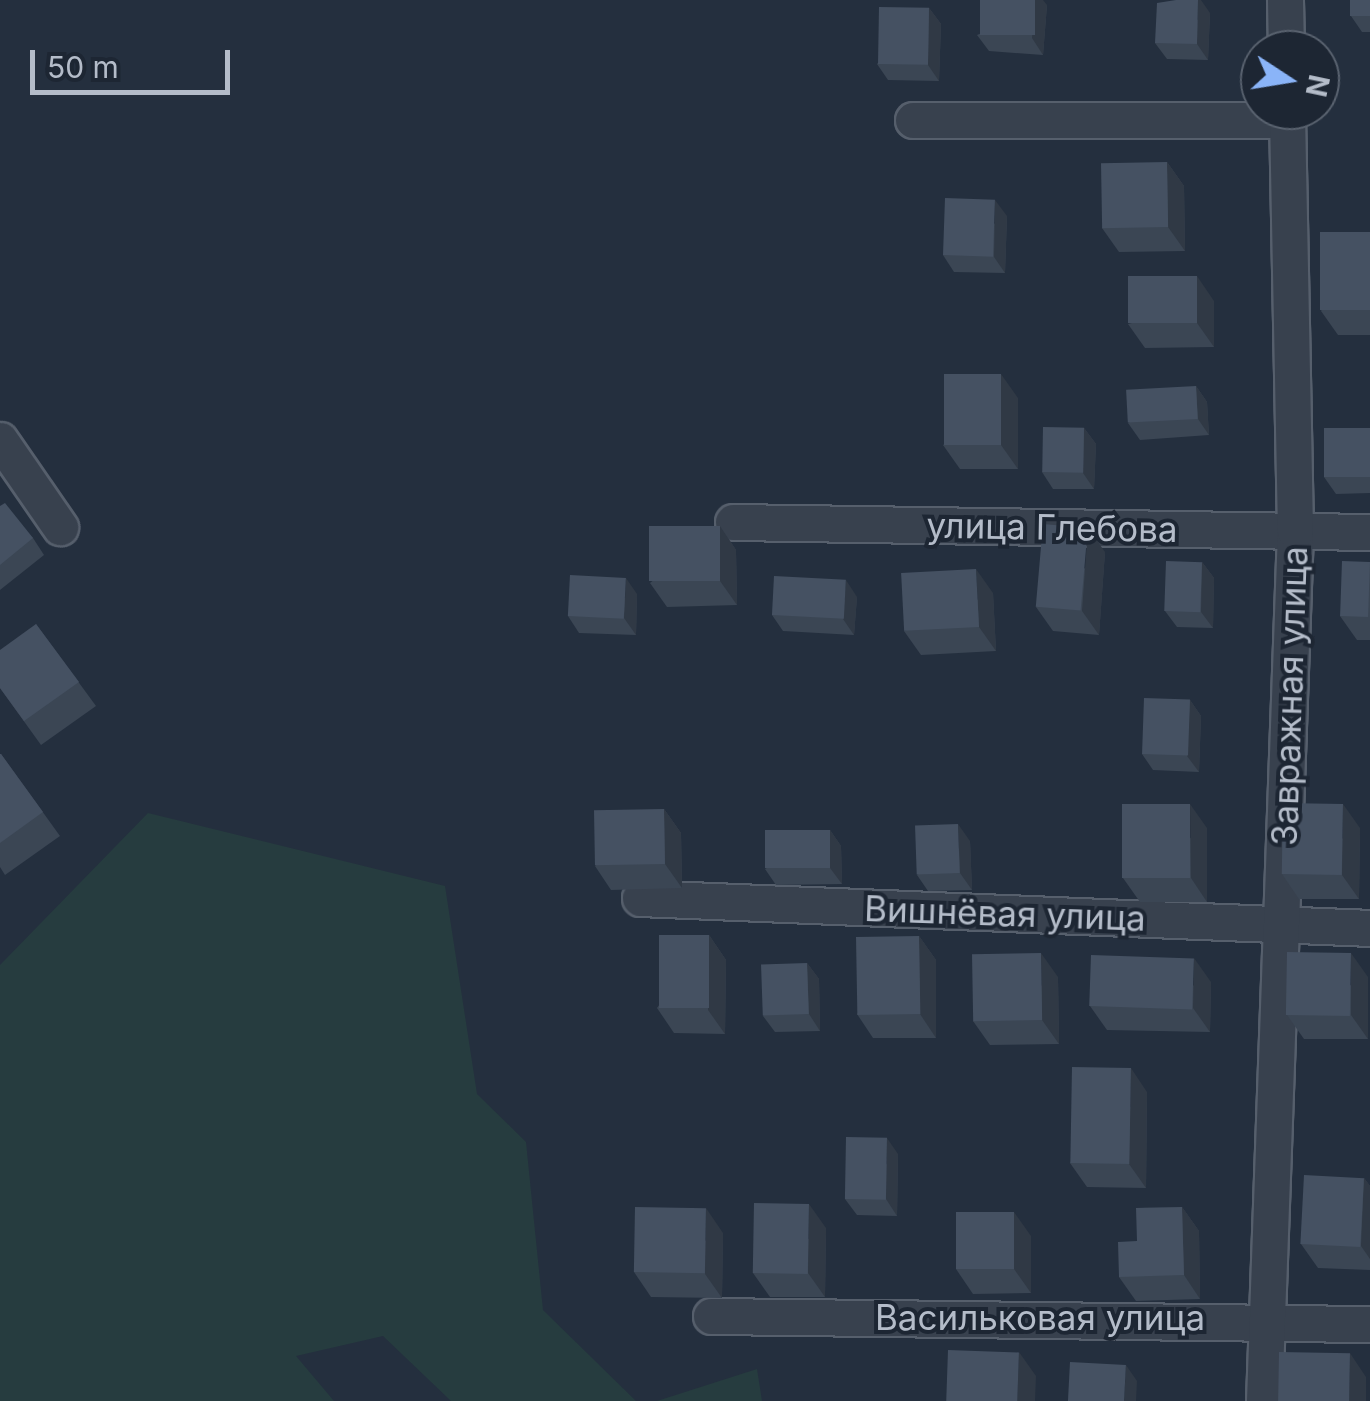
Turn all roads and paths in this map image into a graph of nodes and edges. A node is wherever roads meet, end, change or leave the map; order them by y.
1 (1285, 0) edge
2 (1286, 30) edge
3 (1240, 116) edge
4 (913, 120) dead end
5 (1287, 130) edge
6 (0, 440) edge
7 (733, 522) dead end
8 (60, 527) dead end
9 (1295, 531) junction
10 (1370, 532) edge
11 (640, 898) dead end
12 (1280, 924) junction
13 (1370, 928) edge
14 (711, 1316) dead end
15 (1265, 1318) junction
16 (1370, 1324) edge
17 (1264, 1401) edge

1 - 2 street
3 - 4 street
5 - 9 street, Завражная улица
6 - 8 street
7 - 9 street, улица Глебова
9 - 10 street, улица Глебова
9 - 12 street, Завражная улица
11 - 12 street, Вишнёвая улица
12 - 13 street, Вишнёвая улица
12 - 15 street, Завражная улица
14 - 15 street, Васильковая улица
15 - 16 street, Васильковая улица
15 - 17 street, Завражная улица

